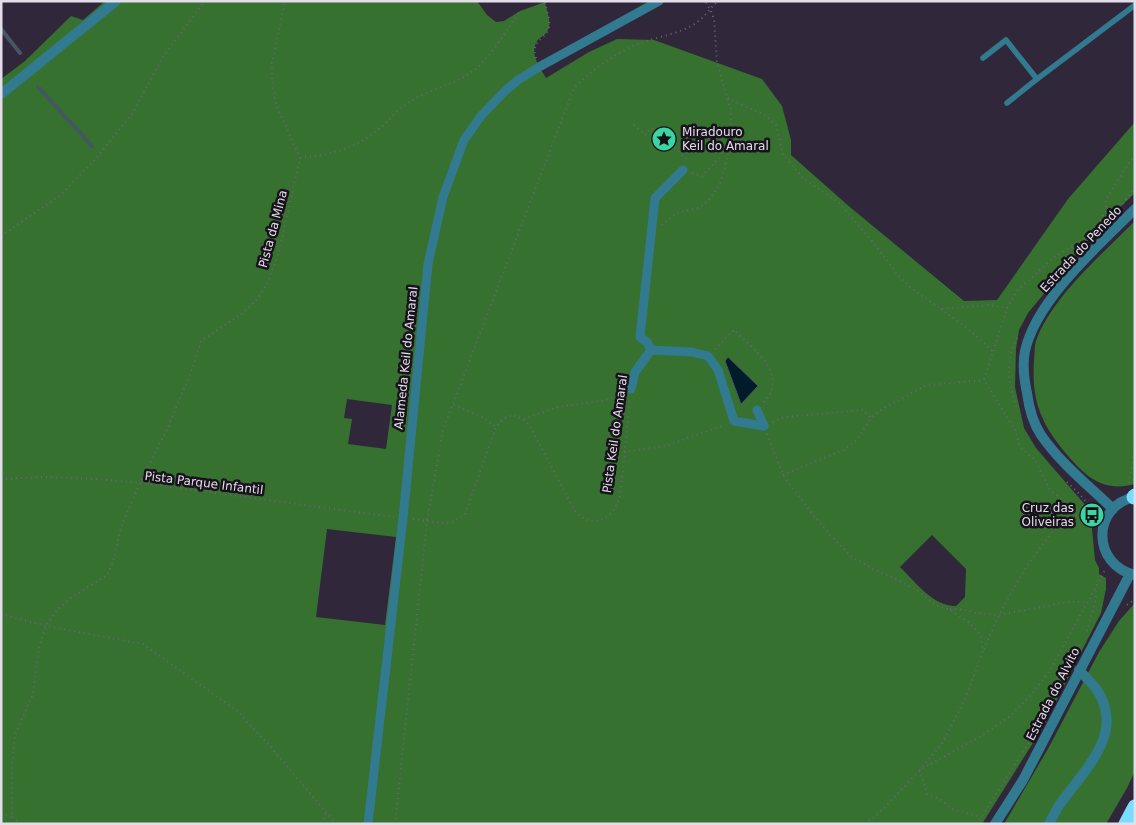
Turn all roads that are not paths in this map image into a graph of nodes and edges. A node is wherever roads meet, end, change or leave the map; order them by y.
1 (116, 1) edge
2 (659, 1) edge
3 (1135, 5) edge
4 (983, 58) dead end
5 (1037, 79) junction
6 (1, 94) edge
7 (1007, 103) dead end
8 (683, 170) dead end
9 (1135, 209) edge
10 (650, 350) junction
11 (631, 389) road end
12 (757, 410) road end
13 (1133, 494) edge
14 (1112, 509) junction
15 (1132, 575) edge
16 (1079, 670) junction
17 (1135, 807) edge
18 (368, 824) edge
19 (995, 824) edge
20 (1049, 824) edge
21 (1126, 824) edge

1 - 6 street
2 - 18 street, Alameda Keil do Amaral
3 - 5 lane
4 - 5 lane
5 - 7 lane
8 - 10 street
9 - 14 street, Estrada do Penedo
10 - 11 street, Pista Keil do Amaral
10 - 12 street
13 - 14 street
14 - 15 street
15 - 16 street, Estrada do Alvito
16 - 19 street, Estrada do Alvito
16 - 20 street
17 - 21 highway

